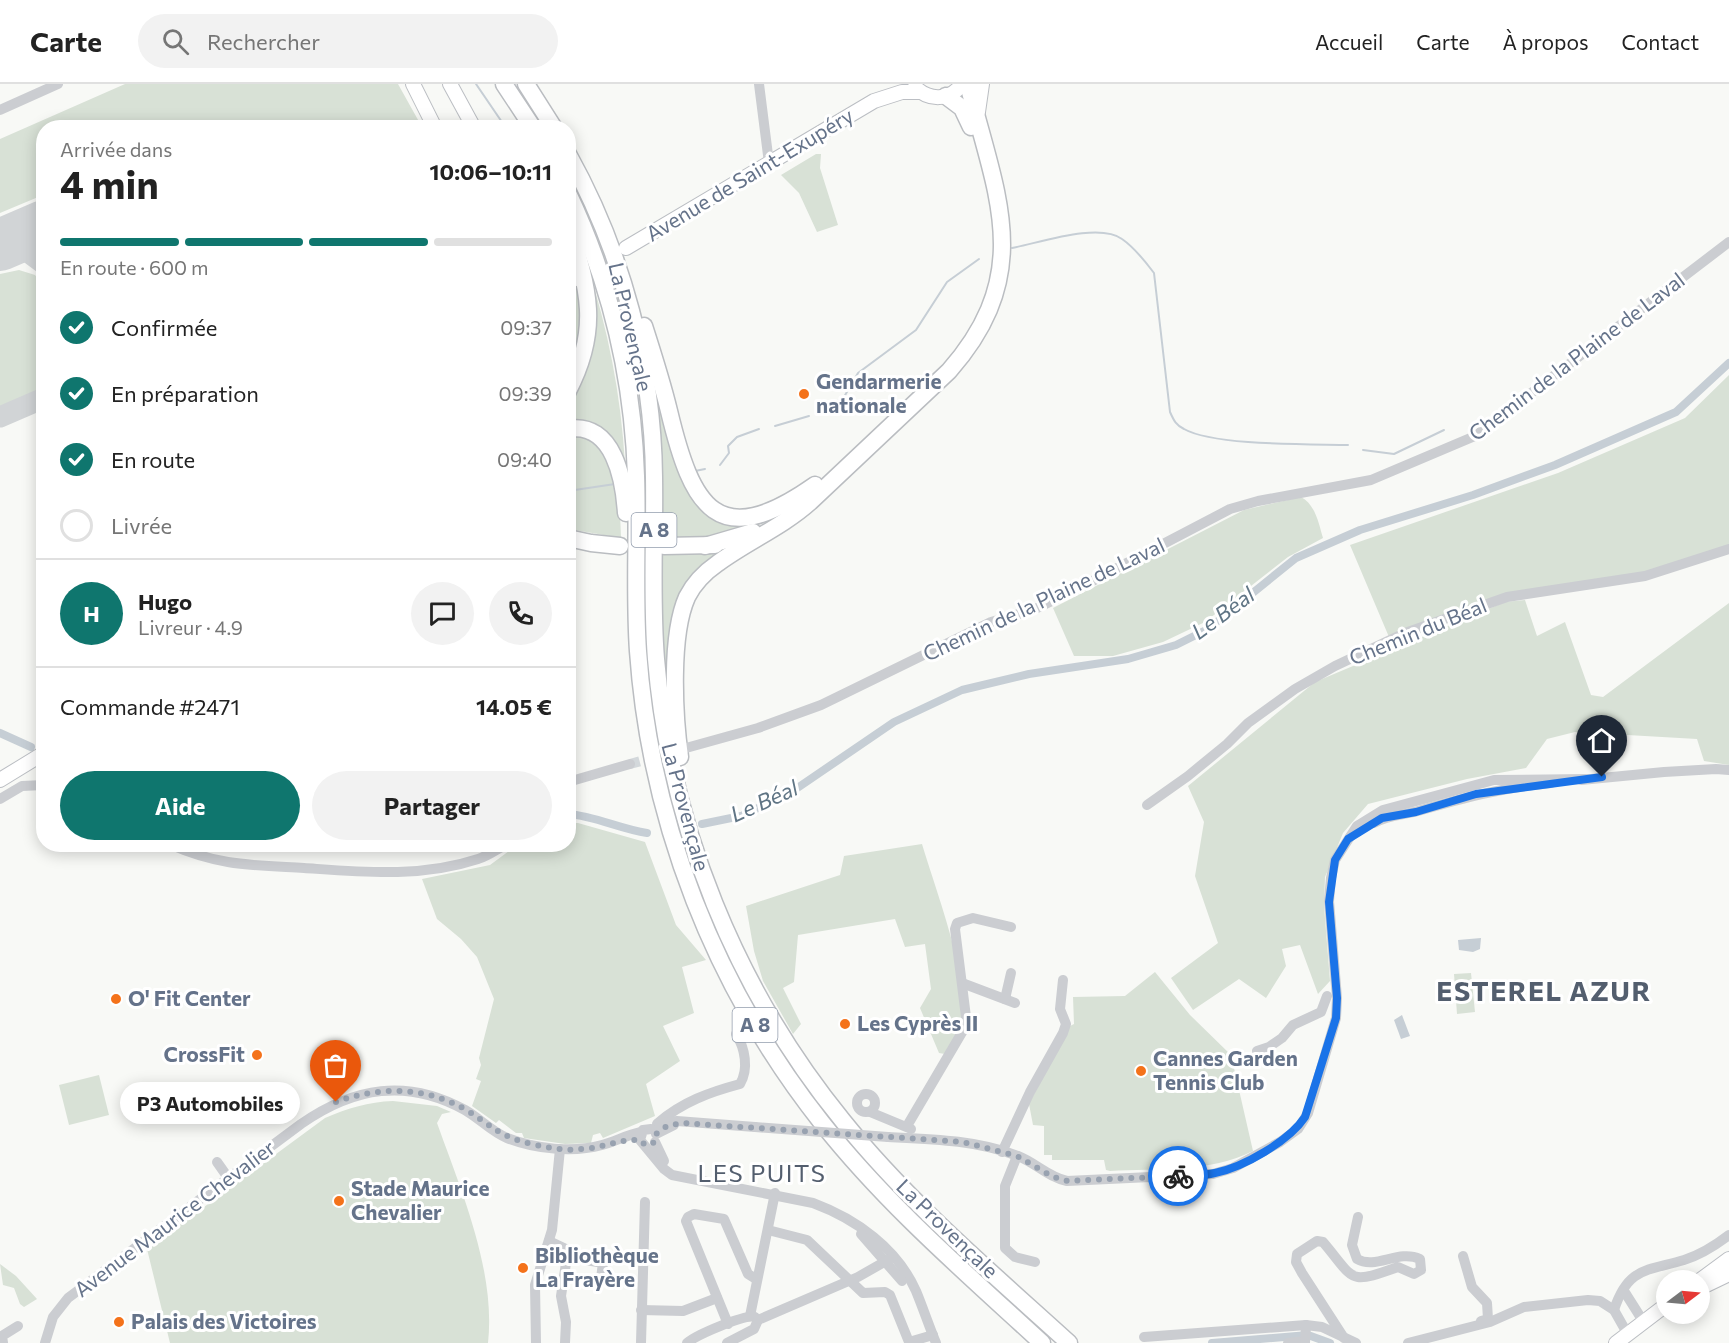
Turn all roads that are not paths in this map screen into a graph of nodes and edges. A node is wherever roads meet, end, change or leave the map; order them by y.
1 (58, 84) edge
2 (413, 84) edge
3 (450, 84) edge
4 (504, 84) edge
5 (526, 84) edge
6 (759, 84) edge
7 (892, 84) edge
8 (962, 84) edge
9 (968, 84) edge
10 (982, 84) edge
11 (916, 88) edge
12 (946, 96) junction
13 (874, 101) junction
14 (0, 110) edge
15 (431, 120) edge
16 (470, 120) edge
17 (528, 120) edge
18 (549, 120) edge
19 (978, 126) junction
20 (769, 163) junction
21 (576, 170) edge
22 (596, 210) junction
23 (576, 211) edge
24 (1729, 242) edge
25 (626, 248) dead end
26 (576, 251) edge
27 (576, 376) edge
28 (576, 429) edge
29 (820, 481) junction
30 (763, 535) junction
31 (576, 540) edge
32 (620, 546) dead end
33 (664, 546) dead end
34 (705, 546) junction
35 (1729, 549) edge
36 (638, 652) junction
37 (686, 748) dead end
38 (36, 749) edge
39 (36, 758) edge
40 (630, 764) tunnel mouth
41 (0, 770) edge
42 (1729, 770) edge
43 (0, 780) edge
44 (576, 780) edge
45 (36, 785) edge
46 (0, 799) edge
47 (1147, 805) dead end
48 (187, 852) edge
49 (492, 852) edge
50 (695, 853) junction
51 (1011, 927) dead end
52 (1011, 973) dead end
53 (1063, 980) dead end
54 (962, 983) junction
55 (1328, 996) dead end
56 (736, 1034) dead end
57 (1257, 1051) dead end
58 (686, 1103) junction
59 (870, 1112) junction
60 (680, 1122) junction
61 (907, 1126) junction
62 (650, 1135) junction
63 (919, 1138) junction
64 (560, 1149) junction
65 (1002, 1152) junction
66 (217, 1161) dead end
67 (1015, 1161) junction
68 (229, 1179) junction
69 (775, 1193) junction
70 (645, 1202) dead end
71 (1358, 1217) dead end
72 (768, 1230) junction
73 (1729, 1235) edge
74 (549, 1241) junction
75 (1463, 1256) dead end
76 (569, 1257) junction
77 (1729, 1259) edge
78 (891, 1260) junction
79 (1035, 1262) dead end
80 (1710, 1273) edge
81 (1729, 1274) edge
82 (756, 1279) junction
83 (851, 1281) junction
84 (606, 1282) dead end
85 (1710, 1283) edge
86 (1624, 1291) junction
87 (717, 1298) junction
88 (641, 1310) junction
89 (1614, 1310) junction
90 (1656, 1312) edge
91 (754, 1318) junction
92 (1643, 1321) junction
93 (728, 1324) junction
94 (18, 1326) dead end
95 (1451, 1334) junction
96 (1628, 1334) junction
97 (1305, 1336) edge
98 (1144, 1337) dead end
99 (1344, 1338) junction
100 (935, 1339) edge
101 (3, 1343) edge
102 (45, 1343) edge
103 (536, 1343) edge
104 (565, 1343) edge
105 (641, 1343) edge
106 (687, 1343) edge
107 (727, 1343) edge
108 (1042, 1343) edge
109 (1069, 1343) edge
110 (1288, 1343) edge
111 (1356, 1343) edge
112 (1408, 1343) edge
113 (1616, 1343) edge

1 - 14 street
2 - 15 main road
3 - 16 main road
4 - 17 highway
5 - 18 highway
6 - 20 street
7 - 13 main road, Avenue de Saint-Exupéry
8 - 12 main road
9 - 19 highway
10 - 19 main road
11 - 12 main road, Avenue de Saint-Exupéry
11 - 13 main road, Avenue de Saint-Exupéry
12 - 29 highway
13 - 20 main road, Avenue de Saint-Exupéry
19 - 30 highway
20 - 25 main road, Avenue de Saint-Exupéry
21 - 22 highway, La Provençale / A 8
22 - 29 highway
22 - 50 highway, La Provençale / A 8
23 - 36 highway, La Provençale / A 8
24 - 37 street, Chemin de la Plaine de Laval
26 - 27 highway
28 - 36 highway
29 - 34 highway
30 - 34 highway
30 - 50 highway
31 - 32 highway
33 - 34 highway
35 - 47 street, Chemin du Béal
36 - 108 highway, La Provençale / A 8
38 - 41 main road
39 - 43 main road
40 - 44 street
42 - 67 street, Avenue Maurice Chevalier
45 - 46 street
48 - 49 street
50 - 109 highway, La Provençale / A 8
51 - 54 street
52 - 54 street
53 - 65 street
54 - 61 street
55 - 57 street
56 - 58 street, Avenue Maurice Chevalier
58 - 60 street
58 - 62 street, Avenue Maurice Chevalier
59 - 59 street
59 - 61 street
60 - 62 street, Avenue Maurice Chevalier
60 - 63 street, Avenue Maurice Chevalier, bridge
61 - 63 street
62 - 64 street, Avenue Maurice Chevalier
62 - 69 street
63 - 65 street, Avenue Maurice Chevalier
64 - 68 street, Avenue Maurice Chevalier
64 - 74 street
65 - 67 street, Avenue Maurice Chevalier
66 - 68 street
67 - 79 street
68 - 102 street, Avenue Maurice Chevalier
69 - 72 street
69 - 78 street
70 - 88 street
71 - 99 street
72 - 82 street
72 - 83 street
73 - 86 street
74 - 76 street
74 - 103 street
75 - 95 street
76 - 84 street
76 - 104 street
77 - 80 main road
78 - 83 street
78 - 100 street
81 - 85 main road
82 - 87 street
82 - 91 street
83 - 91 street
83 - 100 street
86 - 89 street
86 - 92 street
87 - 88 street
87 - 93 street
88 - 105 street
89 - 95 street
89 - 96 street
90 - 92 main road
91 - 93 street
91 - 107 street
92 - 96 main road
93 - 106 street
94 - 101 street
95 - 112 street
96 - 113 main road
97 - 98 street
97 - 99 street
97 - 110 street
99 - 111 street

